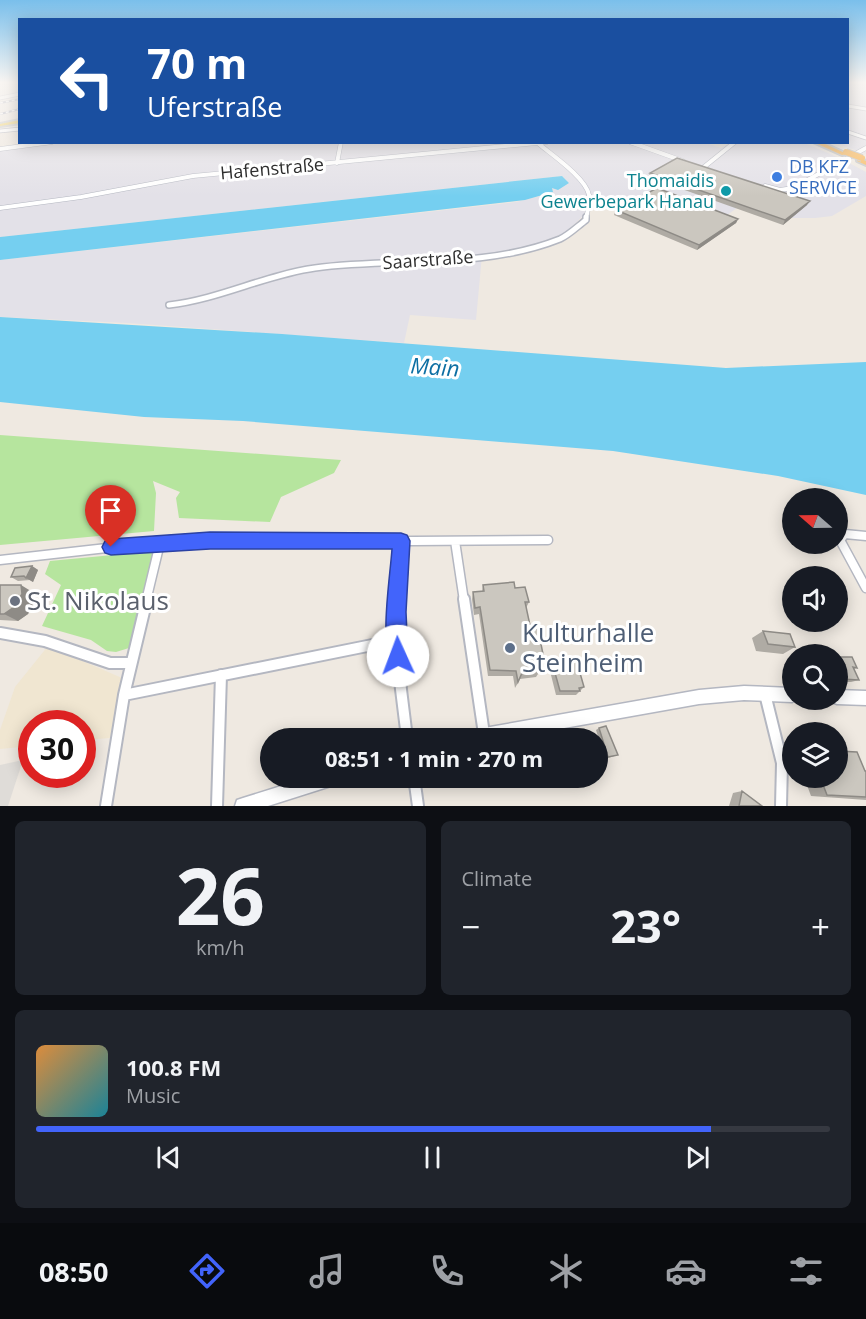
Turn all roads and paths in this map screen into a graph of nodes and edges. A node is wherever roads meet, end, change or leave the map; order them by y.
1 (18, 121) edge
2 (0, 125) edge
3 (18, 129) edge
4 (0, 131) edge
5 (849, 132) edge
6 (866, 138) edge
7 (37, 144) edge
8 (341, 144) edge
9 (539, 144) edge
10 (636, 144) edge
11 (733, 144) edge
12 (820, 144) edge
13 (826, 144) edge
14 (866, 148) edge
15 (0, 149) edge
16 (845, 153) junction
17 (863, 160) edge
18 (685, 161) edge
19 (337, 163) junction
20 (694, 164) edge
21 (704, 167) junction
22 (715, 171) edge
23 (757, 184) edge
24 (0, 208) edge
25 (170, 305) dead end
26 (866, 536) edge
27 (548, 540) dead end
28 (401, 541) junction
29 (455, 541) junction
30 (160, 543) junction
31 (0, 560) edge
32 (866, 588) edge
33 (0, 633) edge
34 (397, 640) junction
35 (131, 663) junction
36 (221, 675) junction
37 (764, 693) junction
38 (782, 694) edge
39 (124, 695) junction
40 (848, 697) edge
41 (866, 698) edge
42 (405, 728) edge
43 (483, 728) edge
44 (520, 728) edge
45 (299, 788) edge
46 (416, 788) edge
47 (106, 806) edge
48 (218, 806) edge
49 (243, 806) edge
50 (418, 806) edge
51 (781, 806) edge

1 - 2 main road
3 - 4 street
5 - 6 street
7 - 15 street
8 - 19 street
9 - 19 street, Hafenstraße
9 - 25 street, Saarstraße
10 - 18 street
11 - 21 street
12 - 16 highway
13 - 16 highway
14 - 23 street
16 - 17 highway, bridge
19 - 24 street, Hafenstraße
20 - 21 street
21 - 22 street
26 - 32 street
27 - 29 street
28 - 29 street
28 - 30 street
28 - 34 street
29 - 43 street
30 - 31 street
30 - 35 street
33 - 35 street
34 - 36 street
34 - 42 street
35 - 39 street
36 - 39 street
36 - 48 street
37 - 38 main road
37 - 44 main road
37 - 51 street
39 - 47 street
40 - 41 main road
45 - 49 main road
46 - 50 street

